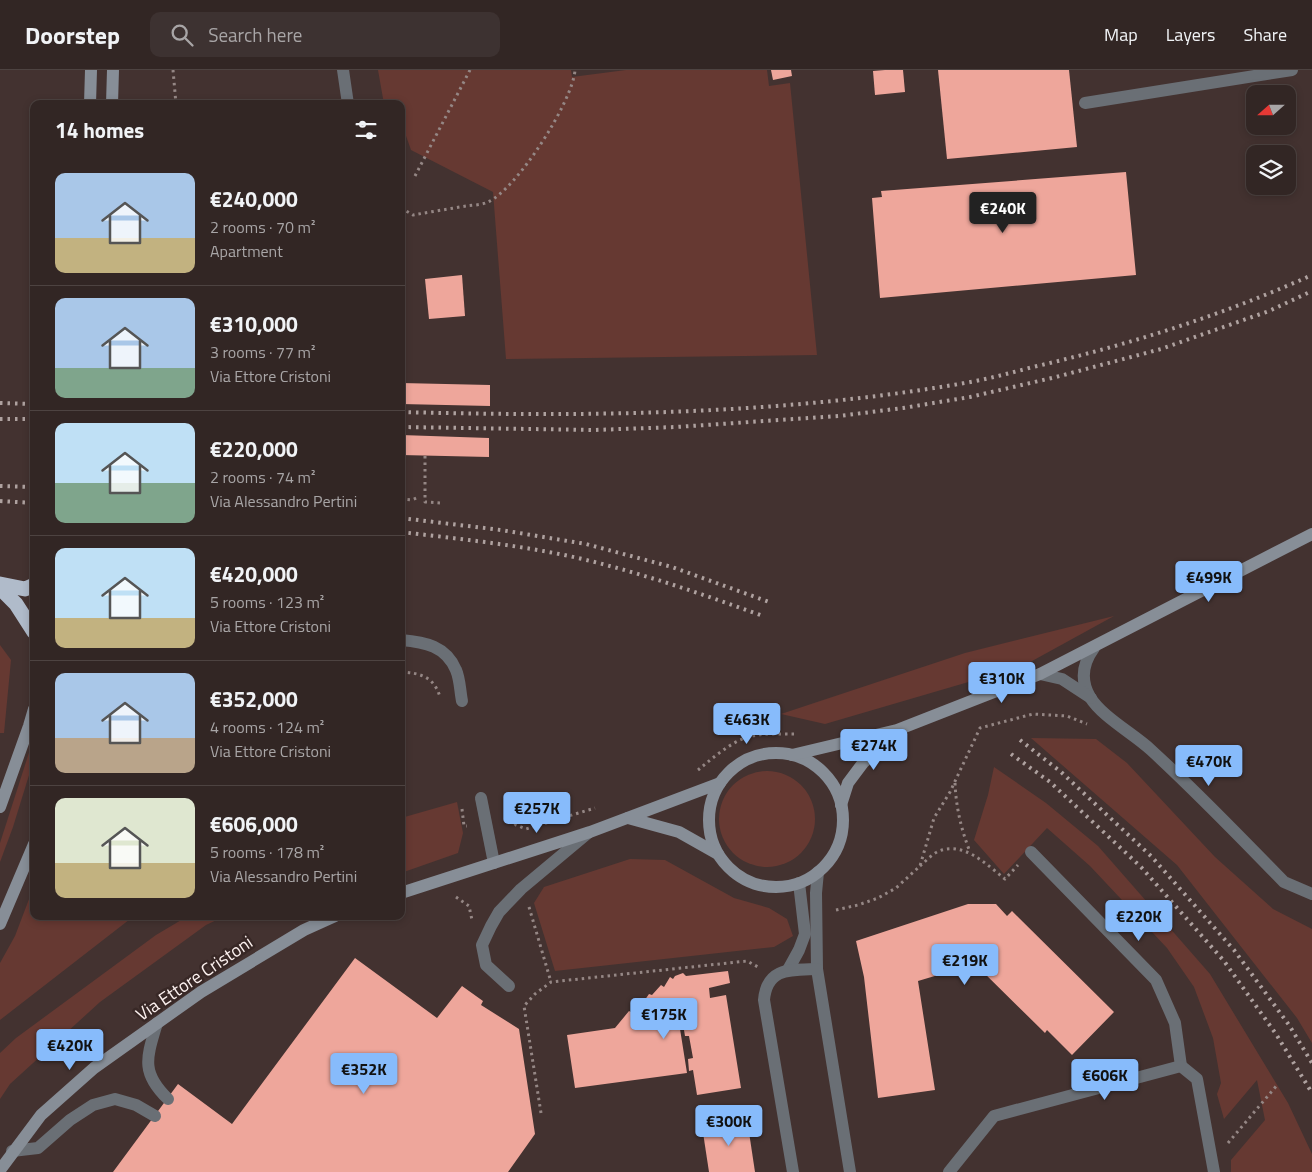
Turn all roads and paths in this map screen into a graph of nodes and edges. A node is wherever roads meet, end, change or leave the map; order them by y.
1 (91, 70) edge
2 (113, 70) edge
3 (173, 70) edge
4 (343, 70) edge
5 (470, 70) edge
6 (574, 70) edge
7 (1288, 70) edge
8 (90, 100) edge
9 (112, 100) edge
10 (176, 100) edge
11 (347, 100) edge
12 (1085, 103) dead end
13 (416, 176) dead end
14 (405, 211) edge
15 (425, 456) dead end
16 (420, 497) dead end
17 (405, 499) edge
18 (442, 503) dead end
19 (1312, 534) edge
20 (0, 584) edge
21 (30, 587) edge
22 (0, 588) edge
23 (30, 626) edge
24 (405, 641) edge
25 (1094, 648) junction
26 (405, 673) edge
27 (1040, 674) junction
28 (1091, 698) junction
29 (462, 701) dead end
30 (442, 705) dead end
31 (30, 726) edge
32 (1095, 727) dead end
33 (897, 730) junction
34 (797, 734) dead end
35 (792, 755) junction
36 (694, 773) dead end
37 (954, 782) junction
38 (720, 783) junction
39 (481, 798) dead end
40 (602, 806) dead end
41 (841, 806) junction
42 (0, 807) edge
43 (503, 818) dead end
44 (628, 818) junction
45 (590, 832) junction
46 (970, 852) junction
47 (1032, 852) joint
48 (30, 853) edge
49 (718, 854) junction
50 (494, 863) junction
51 (920, 866) junction
52 (818, 872) junction
53 (799, 883) junction
54 (405, 892) edge
55 (1312, 894) edge
56 (529, 906) dead end
57 (830, 911) dead end
58 (326, 920) edge
59 (0, 924) edge
60 (817, 969) junction
61 (788, 970) junction
62 (775, 975) junction
63 (551, 982) junction
64 (509, 986) dead end
65 (157, 1023) junction
66 (1181, 1066) junction
67 (1278, 1084) dead end
68 (168, 1099) dead end
69 (541, 1113) dead end
70 (155, 1116) dead end
71 (1235, 1135) dead end
72 (12, 1151) junction
73 (0, 1170) edge
74 (793, 1172) edge
75 (850, 1172) edge
76 (949, 1172) edge
77 (1214, 1172) edge

1 - 8 street
2 - 9 street
3 - 10 path
4 - 11 street
5 - 13 path
6 - 14 path
7 - 12 street
15 - 18 path
16 - 17 path
19 - 25 street
20 - 21 highway
22 - 23 highway
24 - 29 street
25 - 27 street
25 - 28 street
26 - 30 path
27 - 28 street
27 - 33 street
28 - 55 street
31 - 42 street
32 - 37 path
33 - 35 street
33 - 41 street
34 - 36 path
35 - 38 street
35 - 41 street
37 - 46 path
37 - 51 path
38 - 44 street
38 - 49 street
39 - 50 street
40 - 43 path
41 - 52 street
44 - 45 street
44 - 49 street
45 - 50 street
45 - 64 street
46 - 47 path
46 - 51 path
47 - 66 street
48 - 59 street
49 - 53 street
50 - 54 street
51 - 57 path
52 - 53 street
52 - 60 street
53 - 61 street
56 - 63 path
58 - 65 street, Via Ettore Cristoni
60 - 61 street
60 - 75 street
61 - 62 street
62 - 63 path
62 - 74 street
63 - 69 path
65 - 68 street
65 - 72 street, Via Ettore Cristoni
66 - 76 street
66 - 77 street
67 - 71 path
70 - 72 street
72 - 73 street, Via Ettore Cristoni

